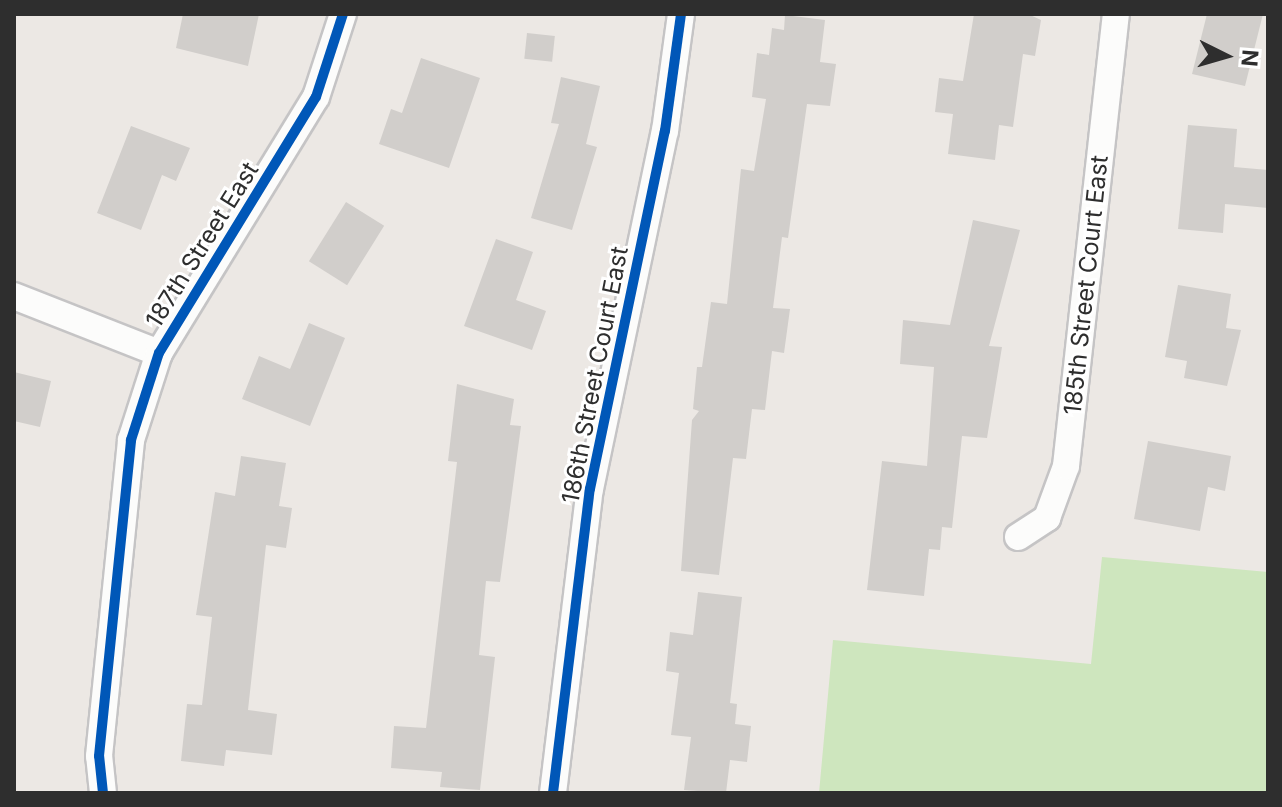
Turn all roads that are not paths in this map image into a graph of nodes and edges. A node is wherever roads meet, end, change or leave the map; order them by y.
1 (343, 14) edge
2 (681, 14) edge
3 (1116, 14) edge
4 (14, 296) edge
5 (159, 353) junction
6 (1018, 537) dead end
7 (103, 793) edge
8 (553, 793) edge

1 - 5 street, 187th Street East
2 - 8 street, 186th Street Court East
3 - 6 street, 185th Street Court East
4 - 5 street
5 - 7 street, 187th Street East

